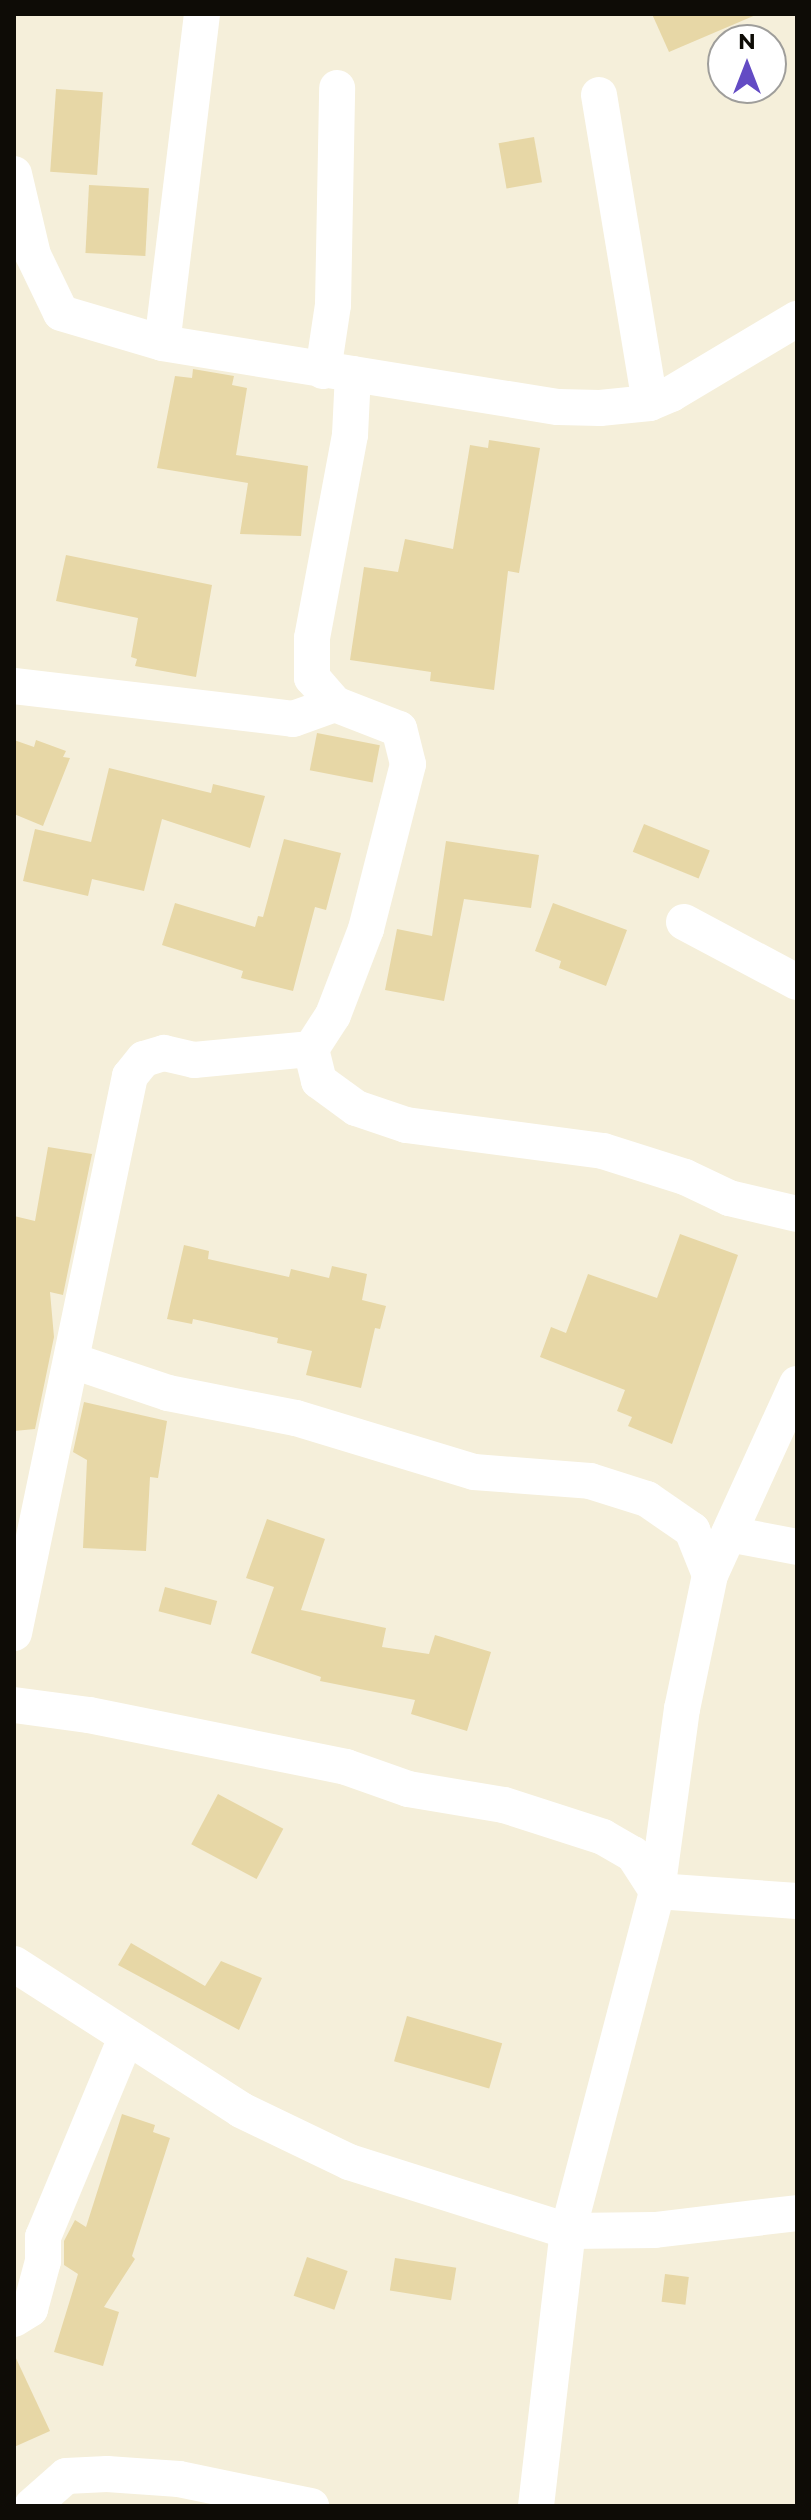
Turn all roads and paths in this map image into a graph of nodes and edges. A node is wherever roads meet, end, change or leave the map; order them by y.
1 (202, 14) edge
2 (337, 88) dead end
3 (599, 95) dead end
4 (14, 174) edge
5 (797, 319) edge
6 (162, 343) junction
7 (338, 373) junction
8 (650, 403) junction
9 (14, 686) edge
10 (335, 704) junction
11 (684, 922) dead end
12 (797, 982) edge
13 (311, 1049) junction
14 (797, 1214) edge
15 (73, 1361) junction
16 (797, 1384) edge
17 (729, 1534) junction
18 (797, 1547) edge
19 (710, 1575) junction
20 (17, 1617) edge
21 (14, 1705) edge
22 (657, 1891) junction
23 (797, 1901) edge
24 (14, 1964) edge
25 (125, 2040) junction
26 (797, 2213) edge
27 (568, 2231) junction
28 (14, 2319) edge
29 (32, 2506) edge
30 (311, 2506) edge
31 (536, 2506) edge

1 - 6 street
2 - 7 street
3 - 8 street
4 - 6 street
5 - 8 street
6 - 7 street
7 - 8 street
7 - 10 street
9 - 10 street
10 - 13 street
11 - 12 street
13 - 14 street
13 - 15 street
15 - 19 street
15 - 20 street
16 - 17 street
17 - 18 street
17 - 19 street
19 - 22 street
21 - 22 street
22 - 23 street
22 - 27 street
24 - 25 street
25 - 27 street
25 - 28 street
26 - 27 street
27 - 31 street
29 - 30 street

